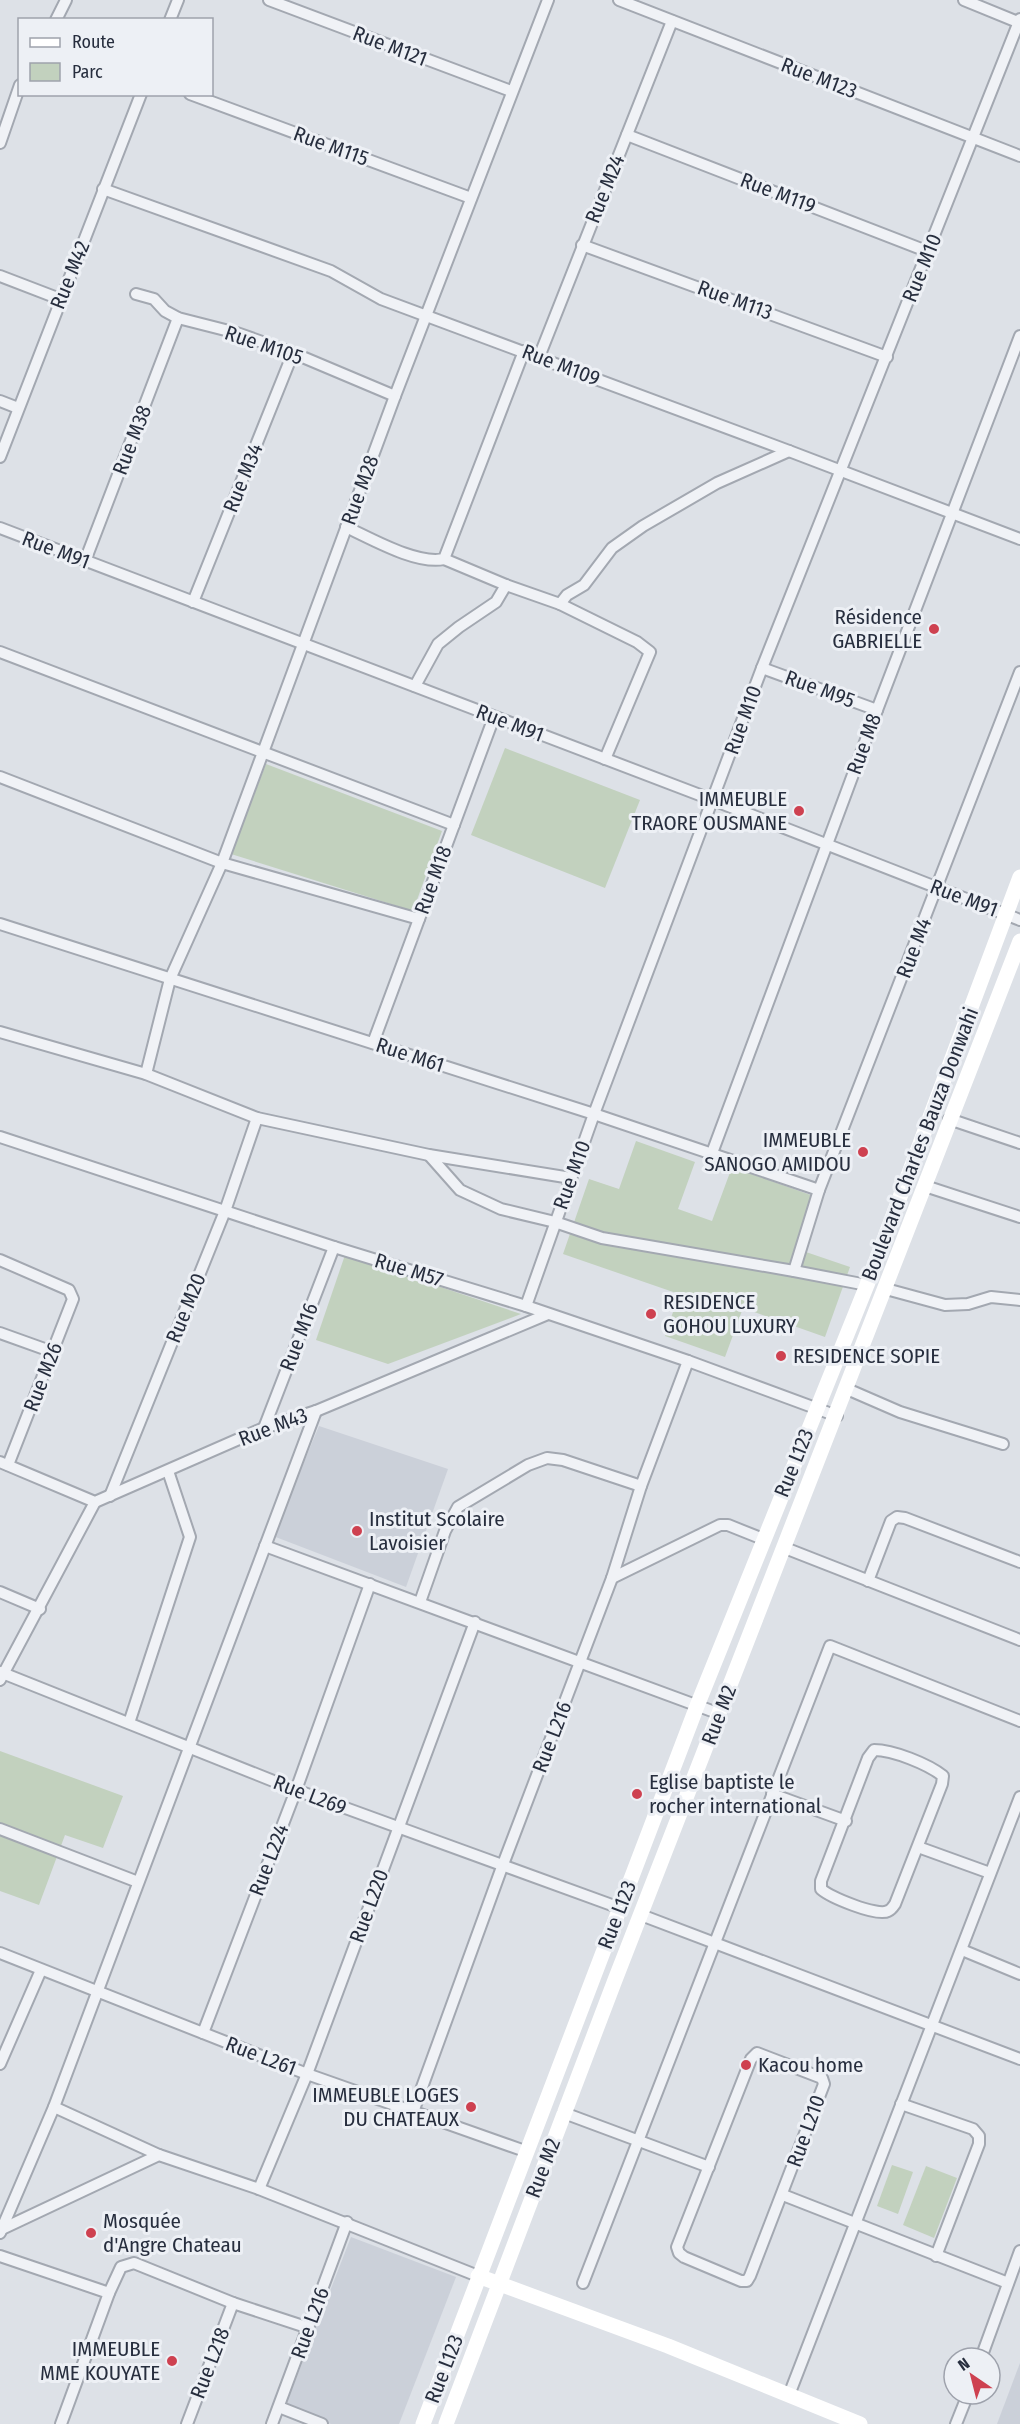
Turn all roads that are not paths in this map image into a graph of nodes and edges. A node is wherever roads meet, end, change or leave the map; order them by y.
1 (66, 0) edge
2 (178, 0) edge
3 (269, 0) edge
4 (548, 0) edge
5 (619, 0) edge
6 (964, 0) edge
7 (57, 18) edge
8 (171, 18) edge
9 (672, 21) junction
10 (1020, 22) edge
11 (511, 91) junction
12 (18, 92) edge
13 (140, 96) edge
14 (195, 96) edge
15 (627, 135) junction
16 (974, 138) junction
17 (0, 143) edge
18 (1020, 156) edge
19 (104, 189) junction
20 (471, 198) junction
21 (582, 245) junction
22 (929, 252) junction
23 (0, 276) edge
24 (136, 294) dead end
25 (60, 299) junction
26 (428, 315) junction
27 (178, 318) junction
28 (1020, 336) edge
29 (524, 351) junction
30 (293, 353) junction
31 (539, 357) junction
32 (887, 357) junction
33 (395, 396) junction
34 (0, 401) edge
35 (18, 408) junction
36 (789, 450) junction
37 (0, 457) edge
38 (840, 472) junction
39 (951, 514) junction
40 (346, 527) junction
41 (0, 528) edge
42 (1020, 539) edge
43 (444, 559) junction
44 (85, 561) junction
45 (506, 585) junction
46 (193, 602) junction
47 (560, 604) junction
48 (303, 643) junction
49 (0, 652) edge
50 (762, 668) junction
51 (1020, 672) edge
52 (415, 686) junction
53 (877, 710) junction
54 (494, 717) junction
55 (263, 753) junction
56 (605, 759) junction
57 (0, 777) edge
58 (712, 800) junction
59 (454, 825) junction
60 (827, 846) junction
61 (222, 863) junction
62 (1020, 877) edge
63 (937, 889) junction
64 (1013, 917) edge
65 (419, 919) junction
66 (0, 924) edge
67 (1020, 941) edge
68 (170, 979) junction
69 (0, 1032) edge
70 (373, 1043) junction
71 (146, 1074) junction
72 (594, 1114) junction
73 (257, 1118) junction
74 (949, 1119) junction
75 (0, 1137) edge
76 (1020, 1143) edge
77 (712, 1153) junction
78 (429, 1155) junction
79 (571, 1178) junction
80 (925, 1186) junction
81 (819, 1190) junction
82 (225, 1211) junction
83 (1020, 1217) edge
84 (555, 1222) junction
85 (334, 1247) junction
86 (0, 1260) edge
87 (794, 1271) junction
88 (867, 1285) junction
89 (886, 1289) junction
90 (1020, 1300) edge
91 (525, 1306) junction
92 (548, 1314) junction
93 (0, 1333) edge
94 (53, 1352) junction
95 (688, 1361) junction
96 (847, 1389) junction
97 (816, 1409) junction
98 (316, 1411) junction
99 (837, 1416) junction
100 (264, 1428) junction
101 (1003, 1444) dead end
102 (4, 1464) edge
103 (168, 1471) junction
104 (641, 1486) junction
105 (110, 1496) junction
106 (95, 1502) junction
107 (763, 1539) junction
108 (265, 1546) junction
109 (785, 1548) junction
110 (1020, 1562) edge
111 (612, 1578) junction
112 (868, 1581) junction
113 (370, 1584) junction
114 (0, 1592) edge
115 (420, 1602) junction
116 (40, 1609) junction
117 (475, 1623) junction
118 (1020, 1640) edge
119 (581, 1663) junction
120 (1, 1675) edge
121 (697, 1706) junction
122 (720, 1714) junction
123 (1020, 1721) edge
124 (129, 1723) junction
125 (189, 1747) junction
126 (296, 1790) junction
127 (772, 1794) junction
128 (1020, 1797) edge
129 (846, 1821) junction
130 (398, 1828) junction
131 (0, 1829) edge
132 (918, 1847) junction
133 (502, 1867) junction
134 (990, 1873) junction
135 (138, 1882) junction
136 (620, 1908) junction
137 (641, 1915) junction
138 (716, 1942) junction
139 (962, 1950) junction
140 (0, 1953) edge
141 (41, 1970) junction
142 (1020, 1974) edge
143 (98, 1992) junction
144 (931, 2026) junction
145 (203, 2033) junction
146 (1020, 2059) edge
147 (0, 2064) edge
148 (307, 2074) junction
149 (901, 2104) junction
150 (54, 2107) junction
151 (413, 2112) junction
152 (564, 2113) junction
153 (637, 2140) junction
154 (525, 2151) junction
155 (159, 2155) junction
156 (709, 2167) junction
157 (259, 2188) junction
158 (783, 2195) junction
159 (347, 2222) junction
160 (854, 2224) junction
161 (1, 2231) edge
162 (1020, 2252) edge
163 (0, 2256) edge
164 (936, 2256) junction
165 (478, 2276) junction
166 (583, 2283) dead end
167 (1008, 2283) junction
168 (499, 2284) junction
169 (109, 2293) junction
170 (233, 2303) junction
171 (309, 2328) junction
172 (985, 2346) edge
173 (789, 2395) junction
174 (963, 2406) edge
175 (279, 2407) junction
176 (61, 2424) edge
177 (187, 2424) edge
178 (272, 2424) edge
179 (322, 2424) edge
180 (423, 2424) edge
181 (446, 2424) edge
182 (861, 2424) edge
183 (956, 2424) edge

1 - 7 street
2 - 8 street
3 - 11 street, Rue M121
4 - 11 street, Rue M28
5 - 9 street, Rue M123
6 - 10 street
9 - 15 street, Rue M24
9 - 16 street, Rue M123
10 - 16 street, Rue M10
11 - 20 street, Rue M28
12 - 17 street
13 - 19 street, Rue M42
14 - 20 street, Rue M115
15 - 21 street, Rue M24
15 - 22 street, Rue M119
16 - 18 street, Rue M123
16 - 22 street, Rue M10
19 - 25 street, Rue M42
19 - 26 street, Rue M109
20 - 26 street, Rue M28
21 - 31 street, Rue M24
21 - 32 street, Rue M113
22 - 32 street, Rue M10
23 - 25 street
24 - 27 street, Rue M105
25 - 35 street, Rue M42
26 - 29 street, Rue M109
26 - 33 street, Rue M28
27 - 30 street, Rue M105
27 - 44 street, Rue M38
28 - 39 street, Rue M8
29 - 31 street, Rue M109
29 - 43 street
30 - 33 street, Rue M105
30 - 46 street, Rue M34
31 - 36 street, Rue M109
32 - 38 street, Rue M10
33 - 40 street, Rue M28
34 - 35 street
35 - 37 street, Rue M42
36 - 38 street, Rue M109
36 - 47 street
38 - 39 street, Rue M109
38 - 50 street, Rue M10
39 - 42 street, Rue M109
39 - 53 street, Rue M8
40 - 43 street
40 - 48 street, Rue M28
41 - 44 street, Rue M91
43 - 45 street
44 - 46 street, Rue M91
45 - 47 street
45 - 52 street
46 - 48 street, Rue M91
47 - 56 street
48 - 52 street, Rue M91
48 - 55 street, Rue M28
49 - 55 street
50 - 53 street, Rue M95
50 - 58 street, Rue M10
51 - 63 street, Rue M4
52 - 54 street, Rue M91
53 - 60 street, Rue M8
54 - 56 street, Rue M91
54 - 59 street, Rue M18
55 - 59 street
55 - 61 street, Rue M28
56 - 58 street, Rue M91
57 - 61 street
58 - 60 street, Rue M91
58 - 72 street, Rue M10
59 - 65 street, Rue M18
60 - 63 street, Rue M91
60 - 77 street, Rue M8
61 - 65 street
61 - 68 street, Rue M28
62 - 64 main road, Boulevard Charles Bauza Donwahi
63 - 64 street, Rue M91
63 - 81 street, Rue M4
64 - 88 main road, Boulevard Charles Bauza Donwahi
65 - 70 street, Rue M18
66 - 68 street, Rue M61
67 - 74 main road, Boulevard Charles Bauza Donwahi
68 - 70 street, Rue M61
68 - 71 street, Rue M28
69 - 71 street
70 - 72 street, Rue M61
71 - 73 street
72 - 77 street, Rue M61
72 - 79 street, Rue M10
73 - 78 street
73 - 82 street, Rue M20
74 - 76 street
74 - 80 main road, Boulevard Charles Bauza Donwahi
75 - 82 street, Rue M57
77 - 81 street, Rue M61
78 - 79 street
78 - 84 street
79 - 84 street, Rue M10
80 - 83 street
80 - 89 main road, Boulevard Charles Bauza Donwahi
81 - 87 street, Rue M4
82 - 85 street, Rue M57
82 - 105 street, Rue M20
84 - 87 street
84 - 91 street, Rue M10
85 - 91 street, Rue M57
85 - 100 street, Rue M16
86 - 94 street, Rue M26
87 - 88 street
88 - 97 main road, Boulevard Charles Bauza Donwahi
89 - 90 street
89 - 96 main road, Boulevard Charles Bauza Donwahi
91 - 92 street, Rue M57
92 - 95 street, Rue M57
92 - 98 street, Rue M43
93 - 94 street
94 - 102 street, Rue M26
95 - 97 street, Rue M57
95 - 104 street, Rue L216
96 - 99 main road, Boulevard Charles Bauza Donwahi
96 - 101 street
97 - 99 street, Rue M57
97 - 107 main road, Rue L123
98 - 100 street, Rue M43
98 - 108 street
99 - 109 main road, Rue M2
100 - 103 street, Rue M43
102 - 106 street
103 - 105 street, Rue M43
103 - 124 street
104 - 111 street, Rue L216
104 - 115 street
105 - 106 street, Rue M43
106 - 116 street
107 - 111 street
107 - 121 main road, Rue L123
108 - 113 street
108 - 125 street
109 - 112 street
109 - 122 main road, Rue M2
110 - 112 street
111 - 119 street, Rue L216
112 - 118 street
113 - 115 street
113 - 126 street, Rue L224
114 - 116 street
115 - 117 street
116 - 120 street
117 - 119 street
117 - 130 street, Rue L220
119 - 121 street
119 - 133 street, Rue L216
120 - 124 street, Rue L269
121 - 122 street
121 - 136 main road, Rue L123
122 - 137 main road, Rue M2
123 - 127 street
124 - 125 street, Rue L269
125 - 126 street, Rue L269
125 - 135 street
126 - 130 street, Rue L269
126 - 145 street, Rue L224
127 - 129 street
127 - 138 street
128 - 134 street
129 - 132 street
129 - 132 street
130 - 133 street, Rue L269
130 - 148 street, Rue L220
131 - 135 street
132 - 134 street
133 - 136 street, Rue L269
133 - 151 street, Rue L216
134 - 139 street
135 - 143 street
136 - 154 main road, Rue L123
137 - 138 street
137 - 152 main road, Rue M2
138 - 144 street
138 - 153 street
139 - 142 street
139 - 144 street
140 - 141 street, Rue L261
141 - 143 street, Rue L261
141 - 147 street
143 - 145 street, Rue L261
143 - 150 street
144 - 146 street
144 - 149 street
145 - 148 street, Rue L261
148 - 151 street, Rue L261
148 - 157 street, Rue L220
149 - 160 street
149 - 164 street
150 - 155 street
150 - 161 street
151 - 154 street, Rue L261
152 - 153 street
152 - 168 main road, Rue M2
153 - 156 street
153 - 166 street
154 - 165 main road, Rue L123
155 - 157 street
155 - 161 street
156 - 158 street, Rue L210
156 - 158 street, Rue L210
157 - 159 street
158 - 160 street
159 - 165 street
159 - 171 street, Rue L216
160 - 164 street
160 - 173 street
162 - 167 street
163 - 169 street
164 - 167 street
165 - 168 main road
165 - 180 main road, Rue L123
167 - 172 street
168 - 173 main road
168 - 181 main road, Rue L123
169 - 170 street
169 - 176 street
170 - 171 street
170 - 177 street, Rue L218
171 - 175 street, Rue L216
173 - 182 main road
174 - 183 street
175 - 178 street, Rue L216
175 - 179 street

